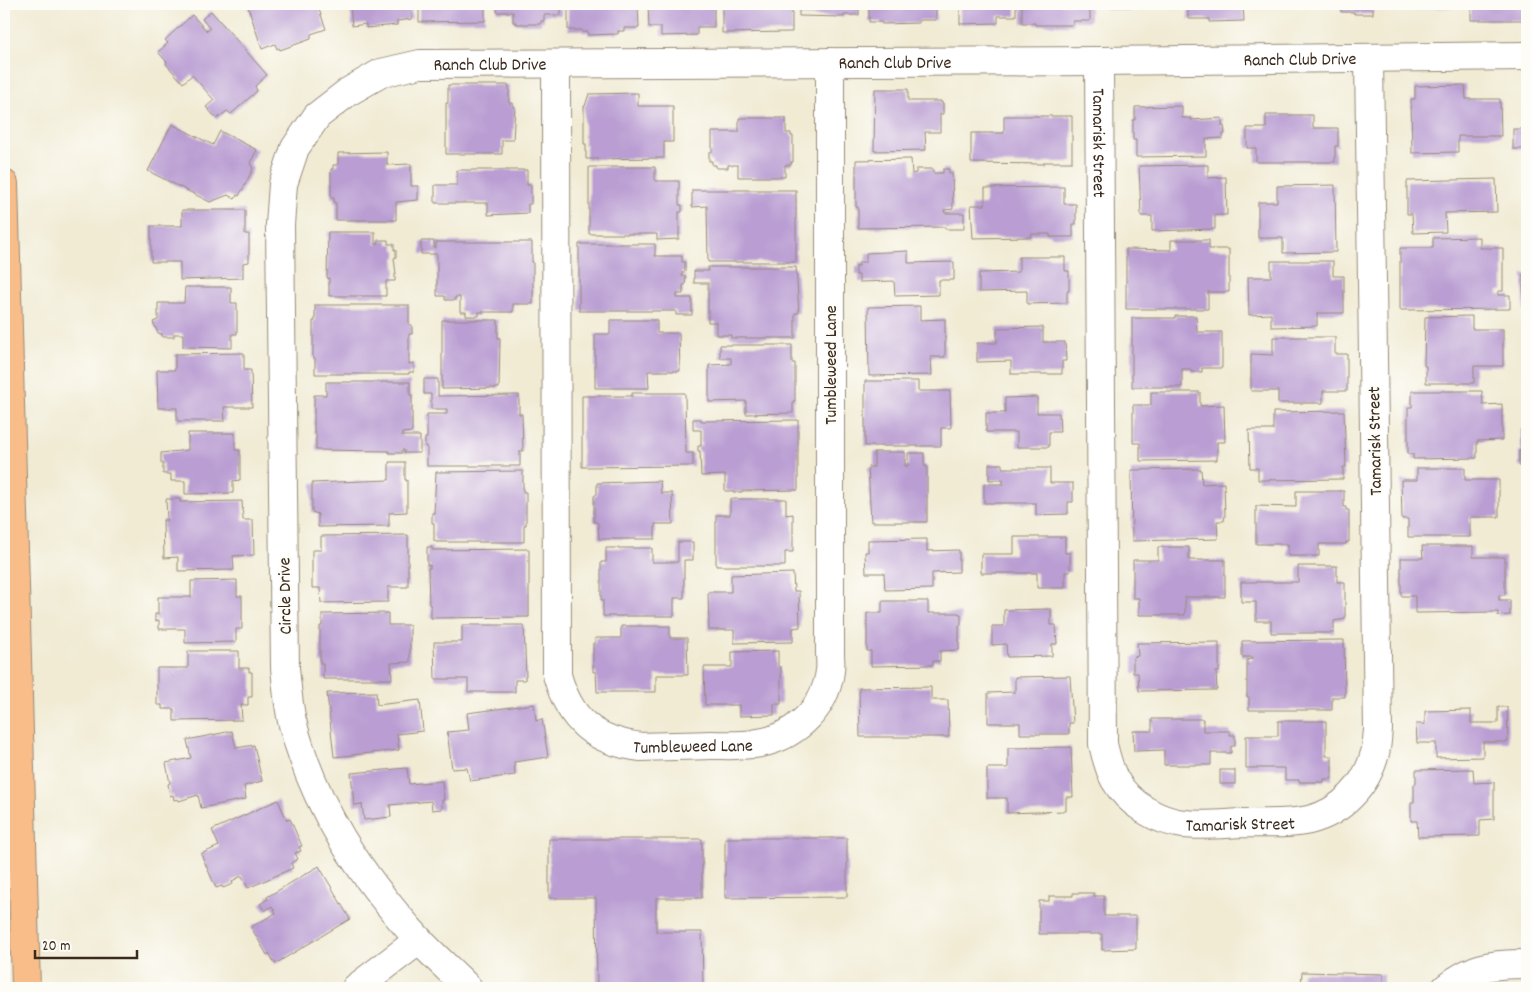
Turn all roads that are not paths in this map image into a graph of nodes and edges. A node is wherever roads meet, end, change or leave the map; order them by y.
1 (1527, 56) edge
2 (1368, 58) junction
3 (1099, 61) junction
4 (830, 62) junction
5 (556, 64) junction
6 (295, 148) joint
7 (4, 184) edge
8 (13, 873) edge
9 (420, 940) junction
10 (1527, 964) edge
11 (457, 985) edge
12 (26, 988) edge
13 (356, 988) edge
14 (1446, 988) edge

1 - 2 street, Ranch Club Drive
2 - 3 street, Ranch Club Drive
2 - 3 street, Tamarisk Street
3 - 4 street, Ranch Club Drive
4 - 5 street, Ranch Club Drive
4 - 5 street, Tumbleweed Lane
5 - 6 street, Ranch Club Drive
6 - 9 street, Circle Drive
7 - 8 main road
8 - 12 main road
9 - 11 street, Circle Drive
9 - 13 street
10 - 14 street

